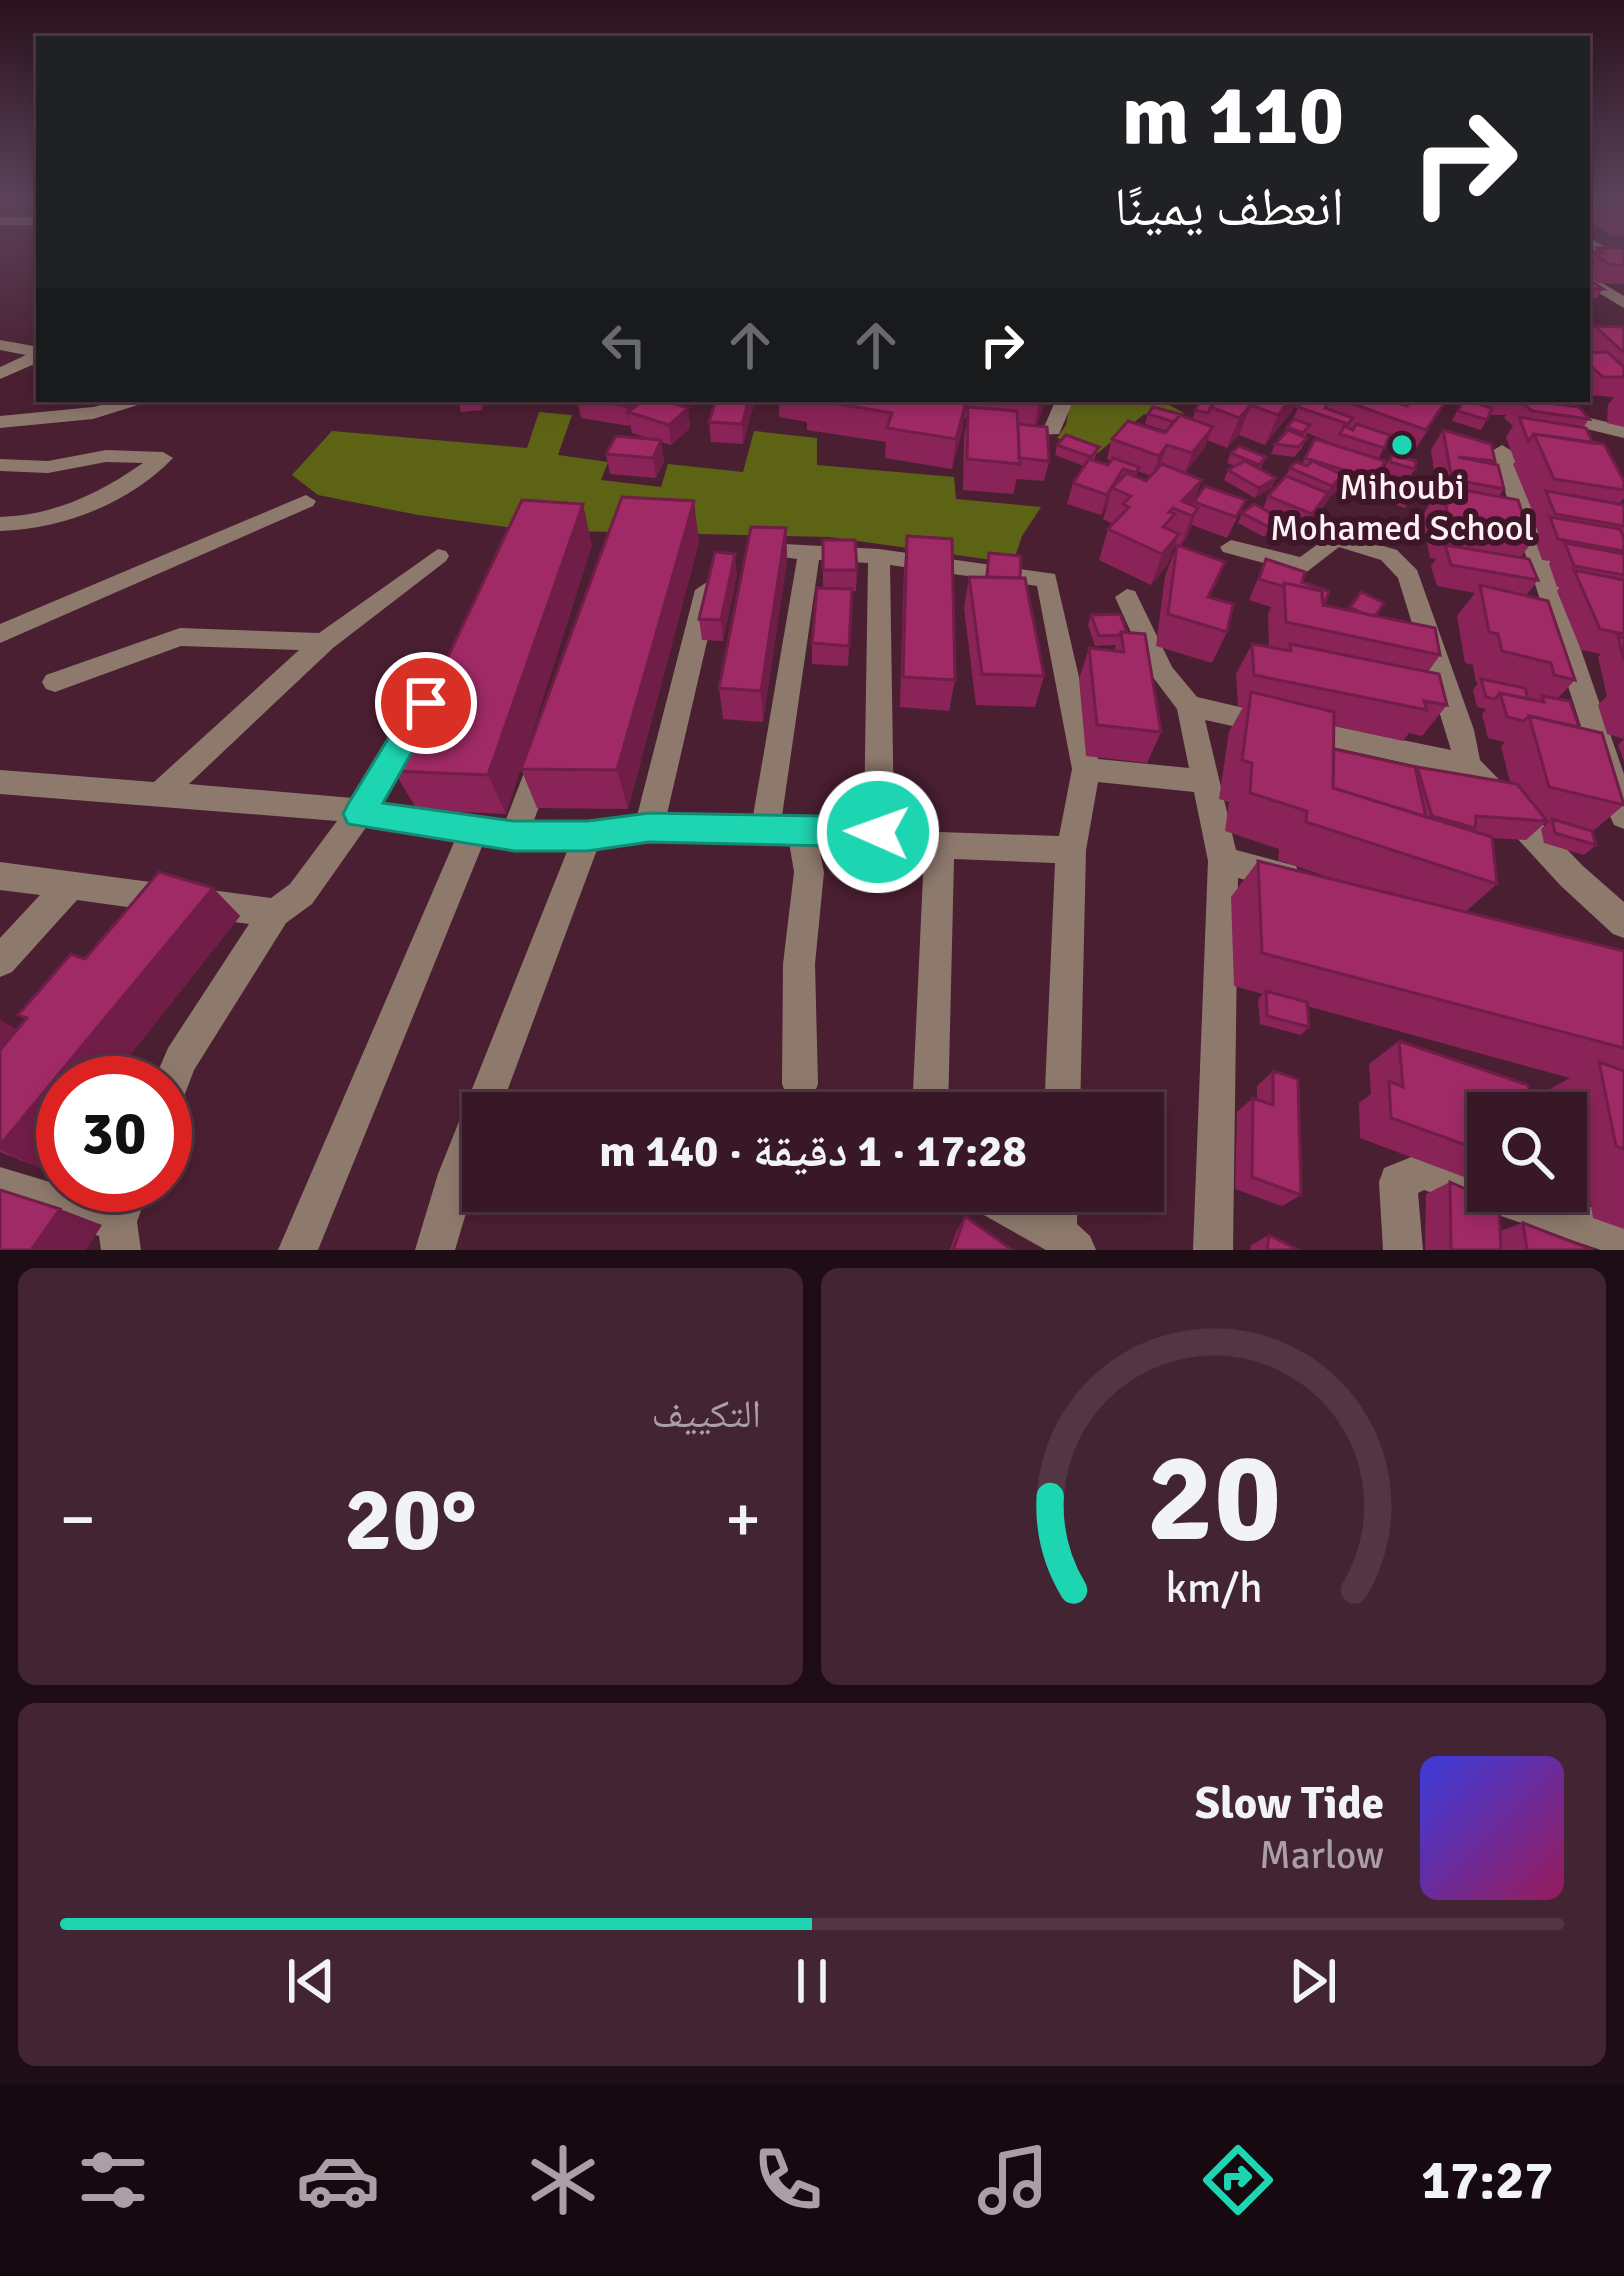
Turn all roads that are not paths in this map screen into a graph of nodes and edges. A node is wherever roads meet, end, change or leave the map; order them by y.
1 (1590, 281) edge
2 (1624, 303) edge
3 (0, 345) edge
4 (36, 353) edge
5 (36, 356) edge
6 (0, 374) edge
7 (136, 402) edge
8 (1064, 402) edge
9 (1569, 419) edge
10 (0, 422) edge
11 (990, 427) edge
12 (1624, 432) edge
13 (1502, 451) dead end
14 (0, 465) edge
15 (306, 501) dead end
16 (0, 524) edge
17 (1231, 548) dead end
18 (438, 556) dead end
19 (879, 556) junction
20 (714, 564) edge
21 (1127, 598) dead end
22 (0, 634) edge
23 (324, 642) junction
24 (455, 655) edge
25 (55, 682) dead end
26 (1189, 706) junction
27 (553, 729) edge
28 (1467, 765) junction
29 (1086, 769) junction
30 (1203, 781) junction
31 (0, 782) edge
32 (159, 795) junction
33 (359, 814) junction
34 (1624, 816) edge
35 (649, 827) junction
36 (765, 829) junction
37 (801, 829) junction
38 (473, 832) junction
39 (878, 832) junction
40 (514, 836) junction
41 (588, 836) junction
42 (939, 845) junction
43 (1071, 850) junction
44 (1223, 861) junction
45 (0, 876) edge
46 (1312, 882) edge
47 (69, 887) junction
48 (275, 913) junction
49 (1624, 923) edge
50 (0, 961) edge
51 (183, 1056) edge
52 (800, 1084) dead end
53 (931, 1092) edge
54 (1063, 1092) edge
55 (0, 1186) edge
56 (1016, 1212) edge
57 (1062, 1212) edge
58 (119, 1236) edge
59 (1624, 1238) edge
60 (1067, 1242) edge
61 (298, 1250) edge
62 (435, 1250) edge
63 (1213, 1250) edge
64 (1403, 1250) edge

1 - 2 street
3 - 4 street
5 - 6 street
7 - 10 street
8 - 11 street
9 - 12 street
13 - 34 street
14 - 16 street
15 - 22 street
17 - 28 street
18 - 23 street
19 - 29 street
19 - 36 street
19 - 39 street
20 - 35 street
21 - 26 street
23 - 25 street
23 - 32 street
24 - 33 street
26 - 28 street
26 - 30 street
27 - 40 street
28 - 49 street
29 - 30 street
29 - 43 street
30 - 44 street
31 - 32 street
32 - 33 street
33 - 38 street
33 - 48 street
35 - 36 street
35 - 41 street
36 - 37 street
37 - 39 street
37 - 52 street
38 - 40 street
38 - 61 street
39 - 42 street
40 - 41 street
41 - 62 street
42 - 43 street
42 - 53 street
43 - 54 street
44 - 46 street
44 - 63 street
45 - 47 street
47 - 48 street
47 - 50 street
48 - 51 street
55 - 58 street
56 - 60 street
57 - 60 street
59 - 64 street

